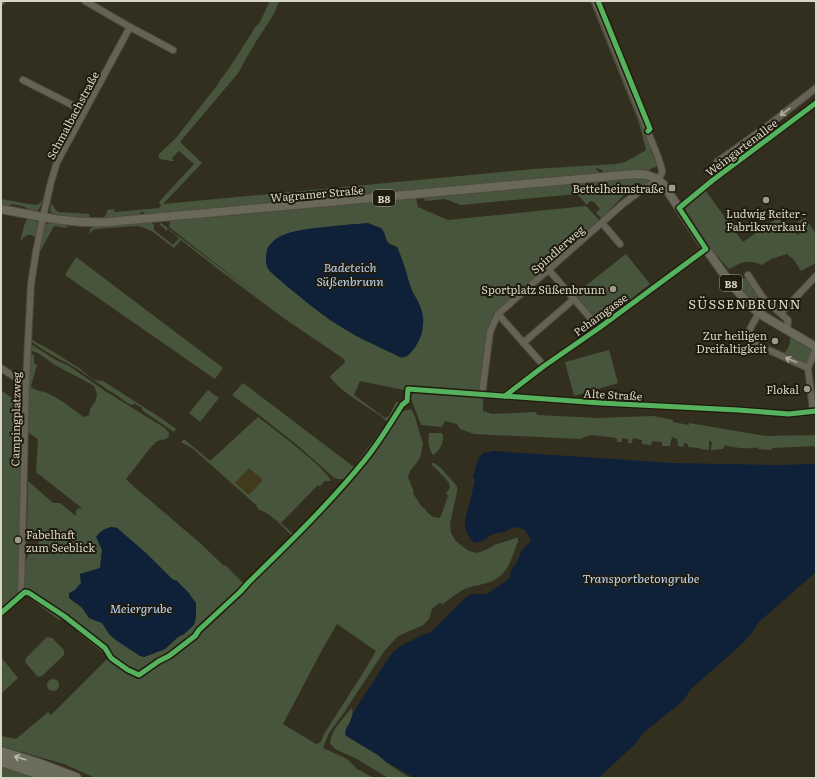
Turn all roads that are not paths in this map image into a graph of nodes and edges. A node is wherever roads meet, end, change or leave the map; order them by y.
1 (85, 1) edge
2 (595, 1) edge
3 (130, 27) junction
4 (173, 50) dead end
5 (23, 80) dead end
6 (816, 88) edge
7 (816, 103) edge
8 (84, 111) junction
9 (658, 180) junction
10 (713, 180) junction
11 (679, 208) junction
12 (1, 209) edge
13 (43, 217) junction
14 (602, 223) junction
15 (620, 244) dead end
16 (706, 249) junction
17 (548, 269) junction
18 (748, 275) dead end
19 (816, 276) edge
20 (574, 299) junction
21 (759, 313) junction
22 (781, 313) junction
23 (498, 314) junction
24 (599, 328) junction
25 (786, 330) junction
26 (523, 343) junction
27 (816, 347) edge
28 (544, 366) junction
29 (1, 368) edge
30 (808, 368) junction
31 (26, 381) junction
32 (408, 390) dead end
33 (482, 394) junction
34 (505, 396) junction
35 (814, 402) edge
36 (814, 411) edge
37 (1, 613) edge
38 (1, 752) edge
39 (1, 761) edge
40 (53, 778) edge
41 (76, 778) edge

1 - 3 street
2 - 9 street
3 - 4 street
3 - 8 street, Schmalbachstraße
5 - 8 street
6 -> 10 street, Weingartenallee
7 - 10 street, Weingartenallee
8 - 13 street, Schmalbachstraße
9 - 11 main road, B8
9 - 13 main road, Wagramer Straße / B8
9 - 14 street, Spindlerweg
10 - 11 street, Weingartenallee
11 - 16 main road, B8
12 - 13 main road, Wagramer Straße / B8
13 - 31 street, Campingplatzweg
14 - 15 street
14 - 17 street, Spindlerweg
16 - 21 main road, B8
16 - 24 street, Pehamgasse
17 - 20 street
17 - 23 street, Spindlerweg
18 - 22 street
19 - 22 street
20 - 24 street
20 - 26 street
21 - 25 main road, B8
30 -> 21 street
22 - 25 street
23 - 26 street
23 - 33 street, Spindlerweg
24 - 28 street, Pehamgasse
25 - 27 main road, B8
26 - 28 street
27 - 30 street
28 - 34 street, Pehamgasse
29 - 31 street
30 - 35 street
31 - 37 street, Campingplatzweg
32 - 33 street, Alte Straße
33 - 34 street, Alte Straße
34 - 36 street, Alte Straße
35 - 36 street
41 -> 38 highway
39 - 40 highway

